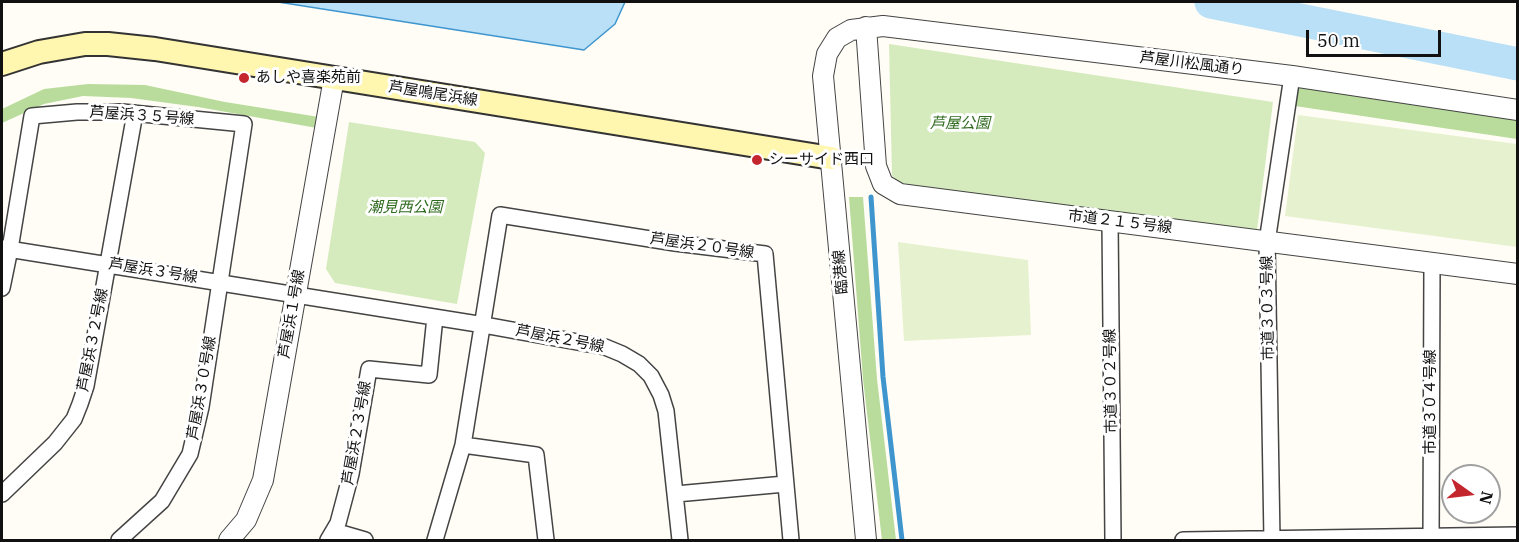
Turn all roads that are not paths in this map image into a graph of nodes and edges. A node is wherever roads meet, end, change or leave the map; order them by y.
1 (866, 27) junction
2 (2, 64) edge
3 (1292, 76) junction
4 (334, 78) junction
5 (1518, 110) edge
6 (135, 113) junction
7 (244, 124) joint
8 (831, 158) junction
9 (1110, 221) junction
10 (1267, 242) junction
11 (6, 248) edge
12 (1432, 263) junction
13 (108, 264) junction
14 (1518, 274) edge
15 (219, 282) junction
16 (2, 288) edge
17 (295, 294) junction
18 (435, 317) junction
19 (484, 325) junction
20 (464, 445) junction
21 (785, 484) junction
22 (2, 494) edge
23 (676, 494) junction
24 (1518, 535) edge
25 (331, 536) edge
26 (1431, 538) edge
27 (1272, 539) edge
28 (119, 540) edge
29 (229, 540) edge
30 (365, 540) edge
31 (435, 540) edge
32 (546, 540) edge
33 (680, 540) edge
34 (791, 540) edge
35 (866, 540) edge
36 (1113, 540) edge
37 (1183, 540) edge

1 - 3 street, 芦屋川松風通り
1 - 8 street, 臨港線
1 - 9 street, 市道２１５号線
2 - 4 main road, 芦屋鳴尾浜線
3 - 5 street, 芦屋川松風通り
3 - 10 street, 市道３０３号線
4 - 8 main road, 芦屋鳴尾浜線
4 - 17 street, 芦屋浜１号線
6 - 7 street, 芦屋浜３５号線
6 - 11 street, 芦屋浜３５号線
6 - 13 street, 芦屋浜３２号線
7 - 15 street, 芦屋浜３０号線
8 - 35 street, 臨港線
9 - 10 street, 市道２１５号線
9 - 36 street, 市道３０２号線
10 - 12 street, 市道２１５号線
10 - 27 street, 市道３０３号線
11 - 13 street, 芦屋浜３号線
11 - 16 street
12 - 14 street, 市道２１５号線
12 - 26 street, 市道３０４号線
13 - 15 street, 芦屋浜３号線
13 - 22 street, 芦屋浜３２号線
15 - 17 street, 芦屋浜３号線
15 - 28 street, 芦屋浜３０号線
17 - 18 street, 芦屋浜２号線
17 - 29 street, 芦屋浜１号線
18 - 19 street, 芦屋浜２号線
18 - 25 street, 芦屋浜２３号線
19 - 20 street
19 - 21 street, 芦屋浜２０号線
19 - 23 street, 芦屋浜２号線
20 - 31 street
20 - 32 street
21 - 23 street
21 - 34 street, 芦屋浜２０号線
23 - 33 street, 芦屋浜２号線
24 - 26 street
25 - 30 street
26 - 27 street
27 - 37 street

